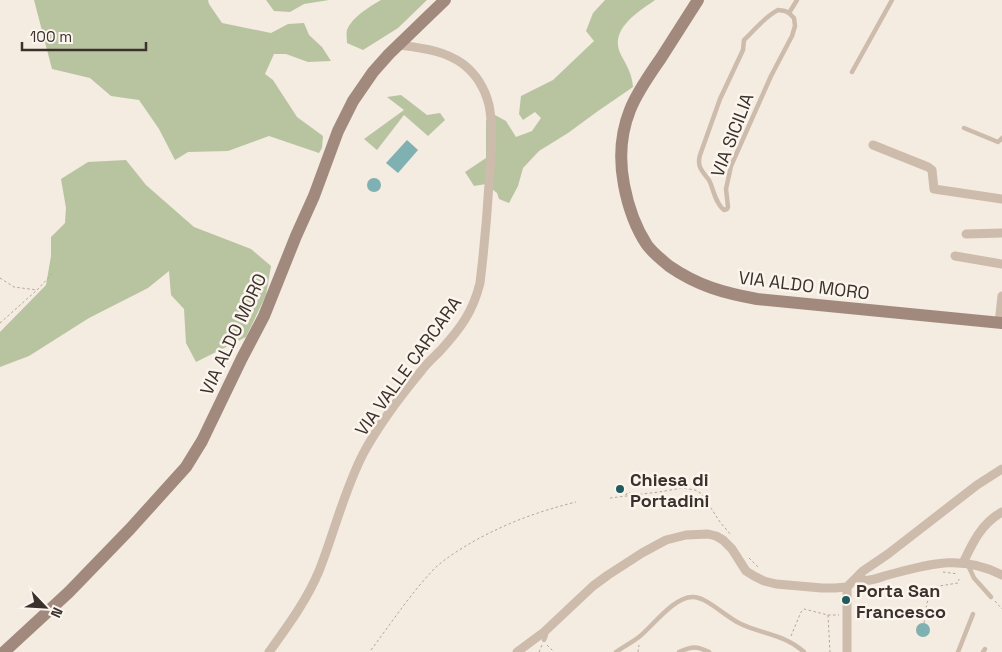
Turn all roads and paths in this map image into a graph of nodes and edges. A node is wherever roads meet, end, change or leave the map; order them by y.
1 (445, 0) edge
2 (698, 0) edge
3 (797, 0) edge
4 (892, 0) edge
5 (789, 13) junction
6 (398, 45) junction
7 (852, 72) dead end
8 (964, 128) dead end
9 (1002, 138) edge
10 (874, 145) dead end
11 (1002, 198) edge
12 (1002, 233) edge
13 (966, 234) dead end
14 (955, 256) dead end
15 (1002, 264) edge
16 (52, 274) dead end
17 (0, 278) edge
18 (37, 290) junction
19 (1002, 296) edge
20 (0, 322) edge
21 (1000, 323) edge
22 (1002, 470) edge
23 (630, 492) dead end
24 (627, 496) junction
25 (610, 498) dead end
26 (576, 502) dead end
27 (1002, 512) edge
28 (733, 538) dead end
29 (748, 557) dead end
30 (965, 563) junction
31 (757, 567) dead end
32 (940, 572) dead end
33 (860, 574) junction
34 (958, 574) dead end
35 (1002, 575) edge
36 (959, 579) dead end
37 (847, 587) junction
38 (992, 598) joint
39 (1002, 609) edge
40 (973, 614) dead end
41 (828, 615) junction
42 (844, 615) dead end
43 (924, 623) dead end
44 (544, 638) junction
45 (639, 641) dead end
46 (789, 641) junction
47 (371, 650) dead end
48 (4, 652) edge
49 (269, 652) edge
50 (517, 652) edge
51 (554, 652) edge
52 (616, 652) edge
53 (638, 652) edge
54 (679, 652) edge
55 (710, 652) edge
56 (804, 652) edge
57 (830, 652) edge
58 (847, 652) edge
59 (958, 652) edge

1 - 6 main road, VIA ALDO MORO
2 - 21 main road, VIA ALDO MORO
3 - 5 lane
4 - 7 lane
5 - 5 lane, VIA SICILIA
6 - 48 main road, VIA ALDO MORO
6 - 49 street, VIA VALLE CARCARA
8 - 9 lane
10 - 11 street
12 - 13 street
14 - 15 street
16 - 18 path
17 - 18 path
18 - 20 path
19 - 21 street
22 - 33 street
23 - 24 path
24 - 25 path
24 - 28 path
26 - 47 path
27 - 30 street
29 - 31 path
30 - 33 street
30 - 35 street
30 - 38 lane
32 - 34 path
33 - 37 street
36 - 43 path
37 - 44 street
37 - 58 street
38 - 39 path
40 - 59 lane
41 - 42 path
41 - 46 path
41 - 57 path
44 - 50 street
44 - 51 path
45 - 53 path
46 - 52 lane
46 - 56 lane
54 - 55 lane

